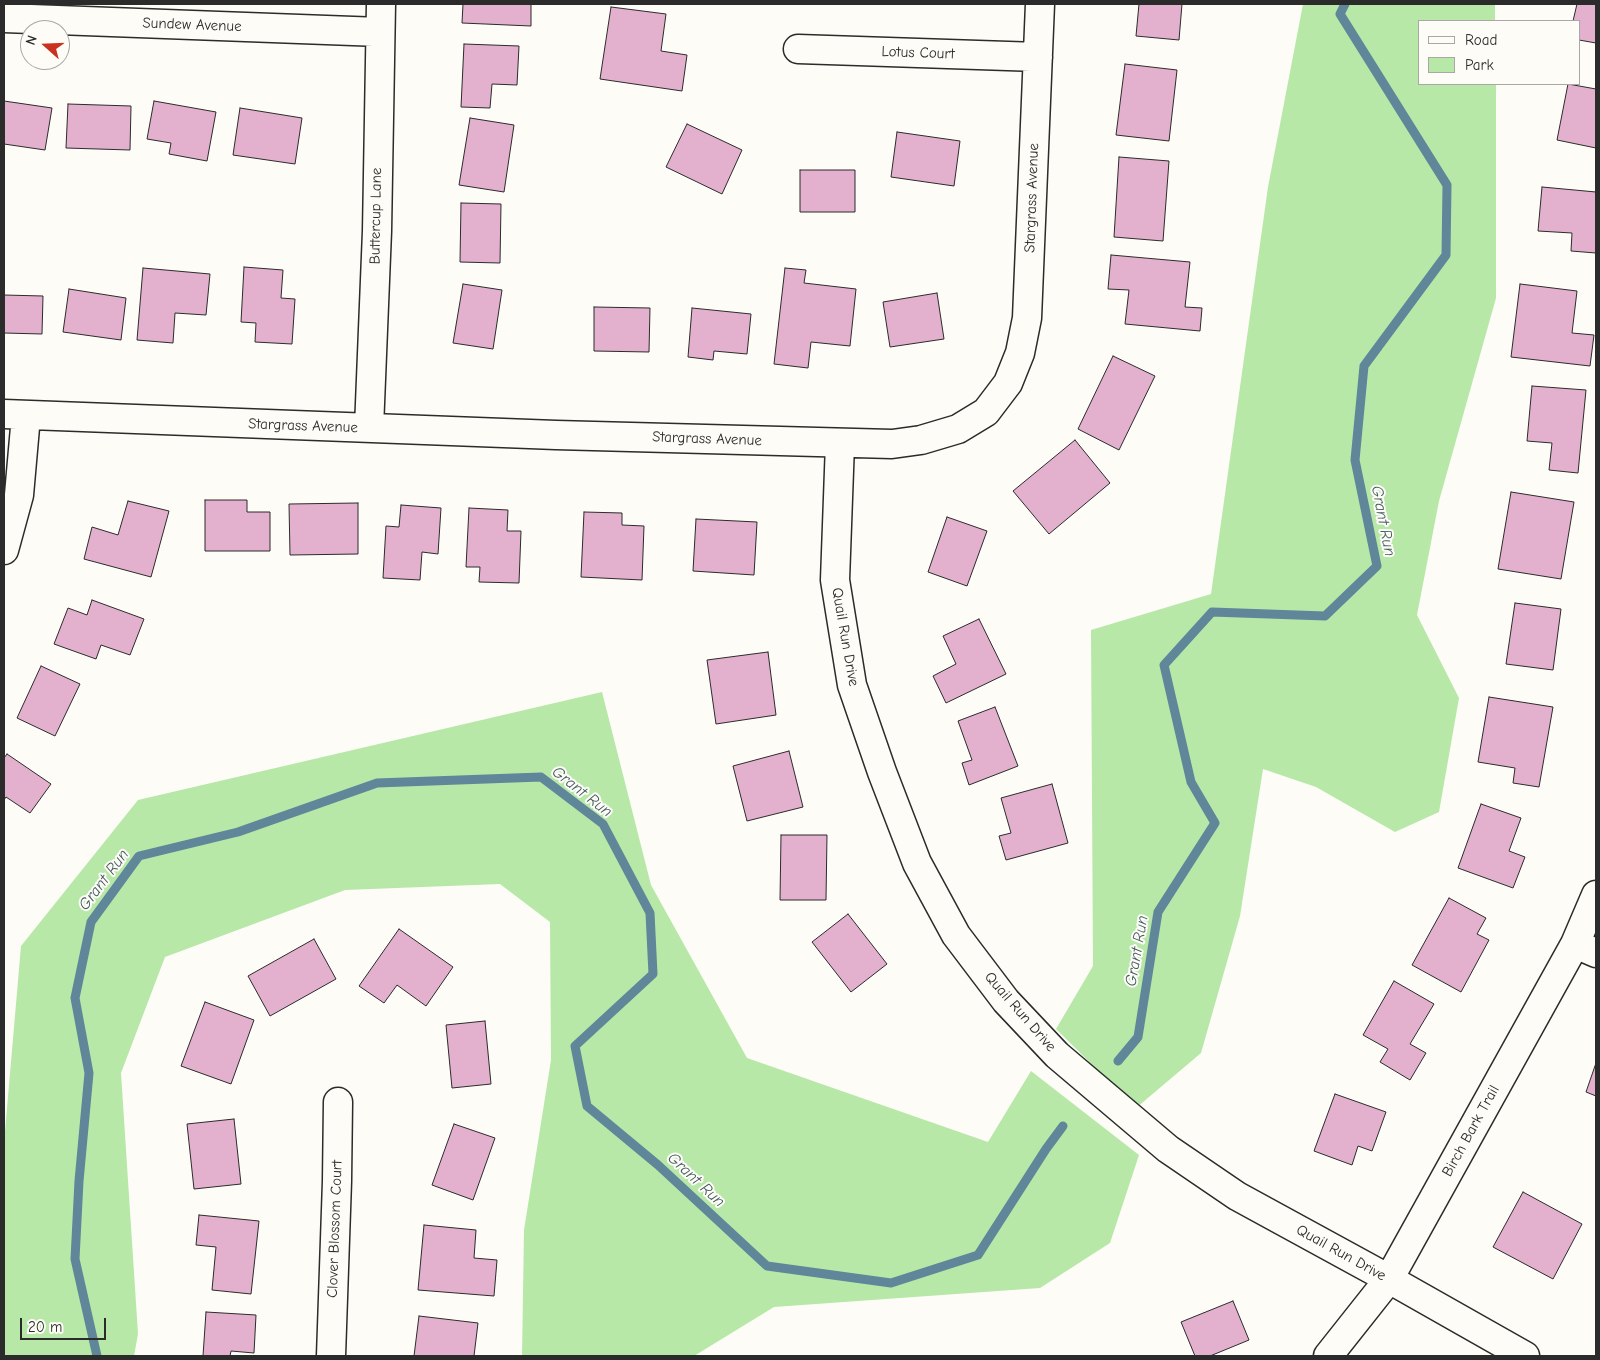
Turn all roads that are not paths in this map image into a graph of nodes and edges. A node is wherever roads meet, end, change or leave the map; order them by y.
1 (381, 4) edge
2 (1040, 4) edge
3 (4, 18) edge
4 (380, 32) junction
5 (798, 49) dead end
6 (1038, 57) junction
7 (15, 415) edge
8 (369, 428) junction
9 (840, 443) junction
10 (4, 550) edge
11 (1596, 895) edge
12 (1586, 948) edge
13 (338, 1102) dead end
14 (1389, 1279) junction
15 (331, 1356) edge
16 (1328, 1356) edge
17 (1525, 1356) edge

1 - 4 street, Buttercup Lane
2 - 6 street, Stargrass Avenue
3 - 4 street, Sundew Avenue
4 - 8 street, Buttercup Lane
5 - 6 street, Lotus Court
6 - 9 street, Stargrass Avenue
7 - 8 street, Stargrass Avenue
7 - 10 street
8 - 9 street, Stargrass Avenue
9 - 14 street, Quail Run Drive
11 - 12 street, Birch Bark Trail
12 - 14 street, Birch Bark Trail
13 - 15 street, Clover Blossom Court
14 - 16 street, Birch Bark Trail
14 - 17 street, Quail Run Drive

